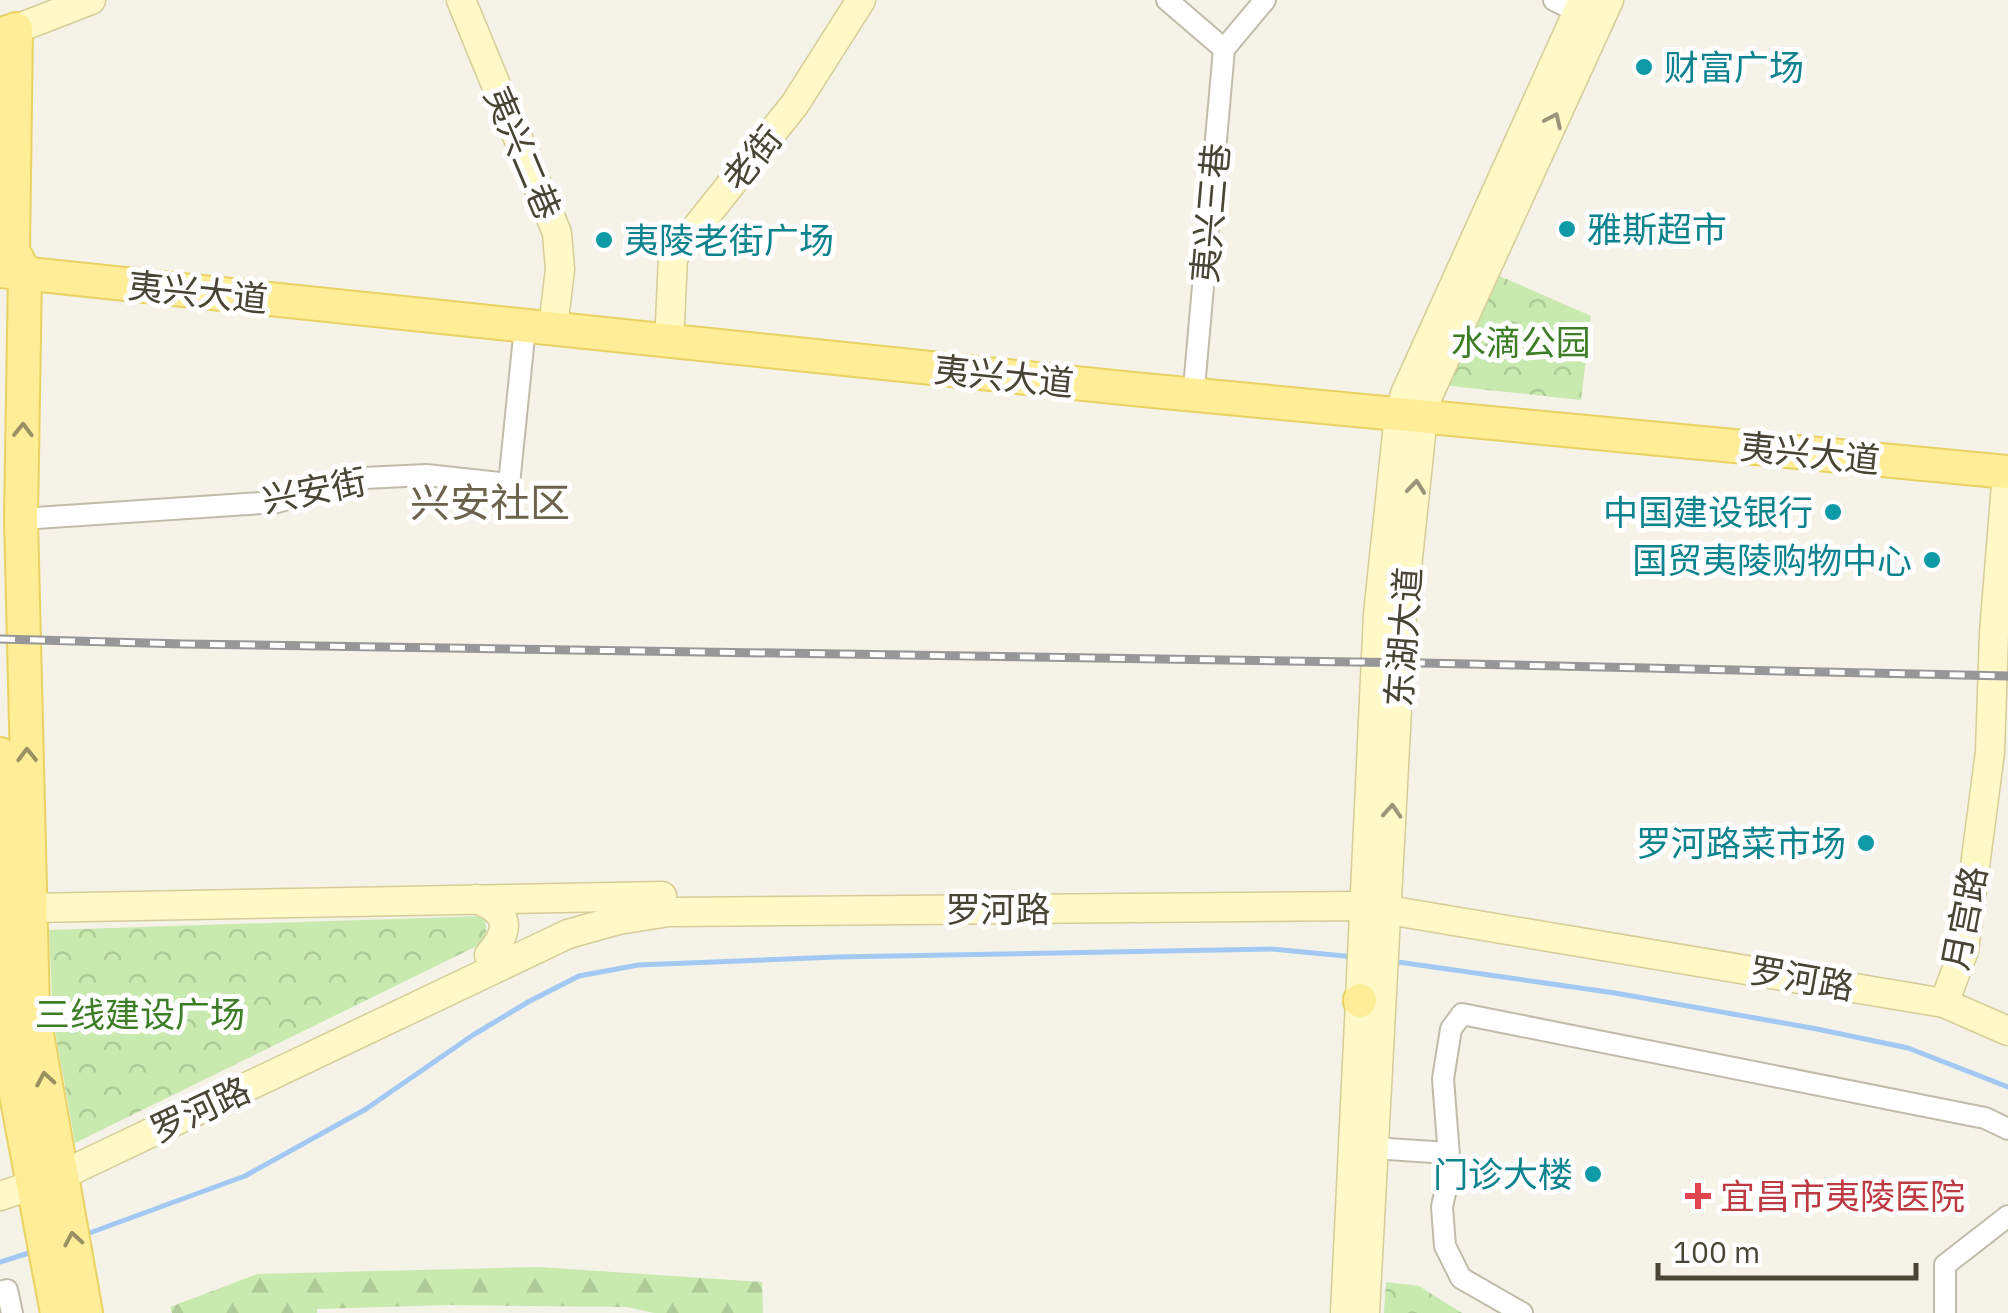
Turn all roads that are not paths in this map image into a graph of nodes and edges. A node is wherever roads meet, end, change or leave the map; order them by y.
1 (65, 0) edge
2 (91, 0) edge
3 (461, 0) edge
4 (861, 0) edge
5 (1167, 0) edge
6 (1265, 0) edge
7 (1609, 0) edge
8 (1572, 4) edge
9 (8, 32) edge
10 (1224, 49) junction
11 (12, 265) edge
12 (555, 311) junction
13 (670, 323) junction
14 (525, 328) junction
15 (1195, 377) junction
16 (1414, 405) junction
17 (2008, 466) edge
18 (22, 518) junction
19 (2001, 634) edge
20 (1999, 751) edge
21 (0, 754) edge
22 (662, 896) junction
23 (476, 899) junction
24 (1375, 900) junction
25 (30, 908) junction
26 (489, 955) junction
27 (1946, 997) junction
28 (1366, 1002) junction
29 (2008, 1017) edge
30 (2008, 1032) edge
31 (2008, 1130) edge
32 (1372, 1148) junction
33 (1448, 1153) junction
34 (51, 1173) junction
35 (0, 1196) edge
36 (2008, 1216) edge
37 (0, 1292) edge
38 (71, 1308) edge
39 (12, 1313) edge
40 (1345, 1313) edge
41 (1364, 1313) edge
42 (1522, 1313) edge
43 (1945, 1313) edge

1 - 9 main road
2 - 9 main road
3 - 12 main road, 夷兴二巷
4 - 13 main road, 老街
5 - 10 street
6 - 10 street
16 -> 7 main road, 东湖大道
8 - 16 main road, 东湖大道
9 - 11 main road
10 - 15 street, 夷兴三巷
11 - 12 main road, 夷兴大道
11 - 14 main road, 夷兴大道
18 -> 11 main road
12 - 13 main road, 夷兴大道
13 - 15 main road, 夷兴大道
14 - 16 main road, 夷兴大道
14 - 18 street, 兴安街
15 - 16 main road, 夷兴大道
16 - 17 main road, 夷兴大道
16 - 24 main road, 东湖大道
17 - 19 main road, 月宫路
25 -> 18 main road
19 - 20 main road, 月宫路
20 - 27 main road, 月宫路
21 - 34 main road
22 - 23 main road, 罗河路
22 - 24 main road, 罗河路
22 - 26 main road, 罗河路
23 - 25 main road, 罗河路
23 - 26 main road
24 - 27 main road, 罗河路
24 - 28 main road, 东湖大道
24 - 34 main road, 罗河路
34 -> 25 main road
26 - 34 main road, 罗河路
27 - 29 main road, 罗河路
27 - 30 main road, 罗河路
28 - 32 main road, 东湖大道
28 - 40 main road, 东湖大道
31 - 33 street
32 - 33 street
32 - 41 main road, 东湖大道
33 - 42 street
34 - 35 main road, 罗河路
34 - 38 main road
36 - 43 street
37 - 39 street

